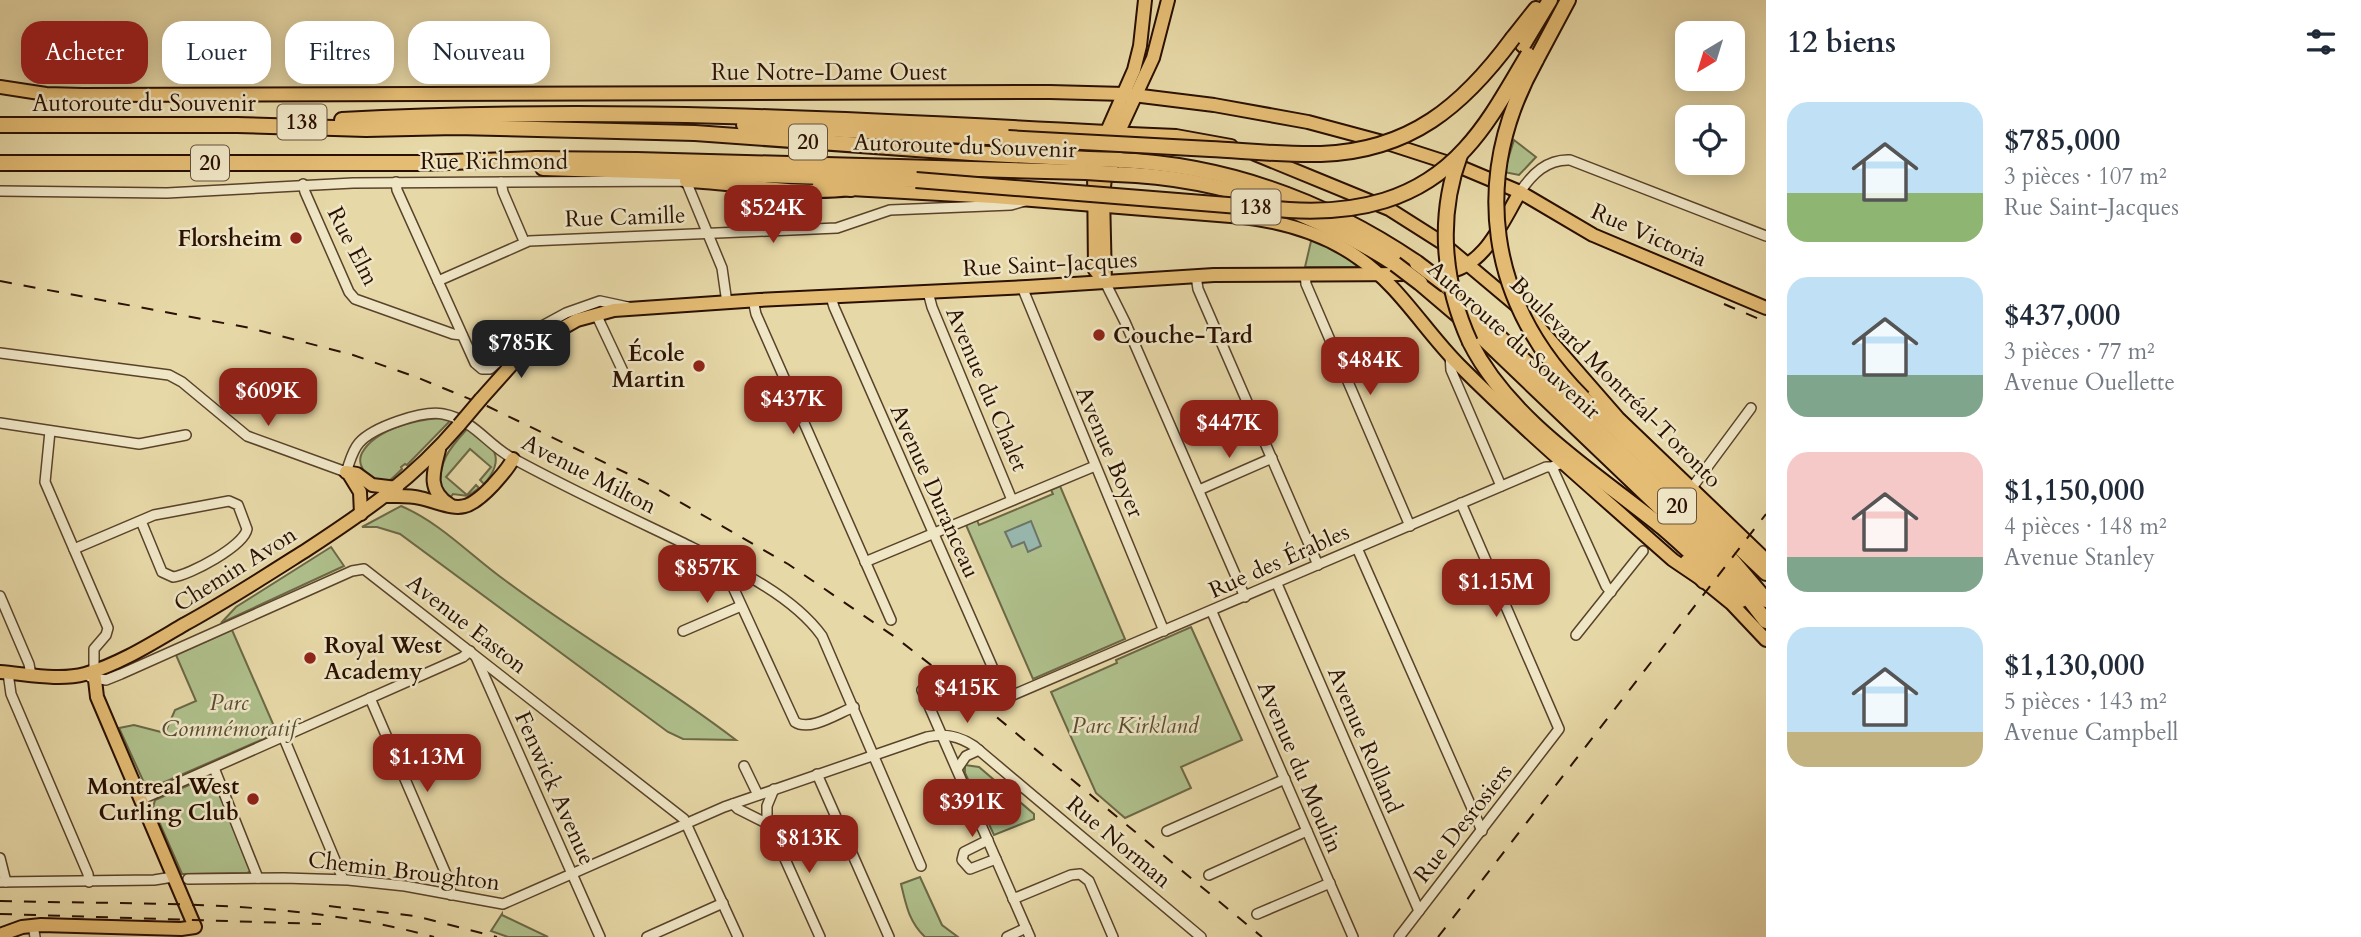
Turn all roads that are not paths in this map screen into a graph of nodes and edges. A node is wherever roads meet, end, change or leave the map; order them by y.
1 (1145, 0) edge
2 (1168, 0) edge
3 (1543, 0) edge
4 (1550, 0) edge
5 (1567, 0) edge
6 (0, 87) edge
7 (1131, 94) junction
8 (600, 115) junction
9 (0, 125) edge
10 (237, 125) junction
11 (1112, 133) junction
12 (0, 163) edge
13 (419, 163) junction
14 (1087, 166) junction
15 (1118, 167) junction
16 (753, 175) junction
17 (686, 181) junction
18 (396, 182) junction
19 (501, 182) junction
20 (303, 184) junction
21 (851, 189) junction
22 (0, 191) edge
23 (1520, 192) junction
24 (1028, 200) junction
25 (1098, 206) junction
26 (707, 233) junction
27 (1766, 236) edge
28 (524, 241) junction
29 (1469, 265) junction
30 (1305, 274) junction
31 (1380, 274) junction
32 (1196, 276) junction
33 (438, 281) junction
34 (1105, 282) junction
35 (1022, 287) junction
36 (928, 292) junction
37 (831, 297) junction
38 (752, 300) junction
39 (727, 303) junction
40 (633, 308) junction
41 (1766, 308) edge
42 (596, 314) junction
43 (462, 335) junction
44 (0, 353) edge
45 (1450, 355) junction
46 (628, 382) dead end
47 (1751, 408) dead end
48 (0, 423) edge
49 (459, 425) joint
50 (50, 431) junction
51 (186, 435) dead end
52 (110, 439) junction
53 (439, 448) junction
54 (108, 452) dead end
55 (1272, 458) junction
56 (513, 459) junction
57 (1558, 464) junction
58 (1095, 466) junction
59 (346, 472) junction
60 (1501, 486) junction
61 (1611, 488) junction
62 (1691, 489) junction
63 (1199, 490) junction
64 (392, 492) junction
65 (1012, 500) junction
66 (1461, 503) junction
67 (457, 507) junction
68 (361, 514) junction
69 (141, 522) junction
70 (1410, 526) junction
71 (932, 533) junction
72 (1357, 548) junction
73 (74, 549) junction
74 (1643, 551) dead end
75 (1750, 559) junction
76 (1766, 560) edge
77 (865, 562) junction
78 (728, 565) junction
79 (1318, 565) junction
80 (1766, 573) edge
81 (1766, 579) edge
82 (1704, 580) junction
83 (1277, 584) junction
84 (1611, 592) junction
85 (0, 596) edge
86 (1245, 597) junction
87 (1766, 600) edge
88 (741, 606) junction
89 (1212, 612) junction
90 (891, 620) dead end
91 (1766, 622) edge
92 (683, 631) dead end
93 (1164, 631) junction
94 (1576, 635) dead end
95 (1766, 640) edge
96 (473, 653) junction
97 (4, 673) edge
98 (90, 674) junction
99 (31, 675) junction
100 (922, 690) dead end
101 (370, 698) junction
102 (1008, 698) joint
103 (853, 707) junction
104 (942, 735) junction
105 (284, 736) junction
106 (979, 750) junction
107 (874, 755) junction
108 (744, 766) dead end
109 (214, 768) junction
110 (957, 769) junction
111 (817, 774) junction
112 (1285, 779) junction
113 (774, 789) junction
114 (758, 795) junction
115 (140, 800) junction
116 (726, 806) junction
117 (688, 823) junction
118 (770, 825) junction
119 (1167, 831) dead end
120 (1307, 831) junction
121 (1482, 831) junction
122 (988, 840) junction
123 (0, 858) edge
124 (996, 859) junction
125 (921, 866) dead end
126 (572, 875) junction
127 (1209, 875) dead end
128 (173, 877) junction
129 (258, 878) junction
130 (188, 879) dead end
131 (342, 880) junction
132 (3, 882) edge
133 (89, 882) junction
134 (1330, 883) junction
135 (451, 895) junction
136 (1013, 899) junction
137 (183, 900) junction
138 (723, 903) junction
139 (1419, 911) junction
140 (1257, 914) dead end
141 (172, 928) junction
142 (34, 931) edge
143 (114, 932) edge
144 (197, 932) edge
145 (1028, 933) edge
146 (0, 935) edge
147 (600, 937) edge
148 (647, 937) edge
149 (738, 937) edge
150 (820, 937) edge
151 (889, 937) edge
152 (1007, 937) edge
153 (1113, 937) edge
154 (1201, 937) edge
155 (1353, 937) edge
156 (1399, 937) edge

1 - 7 main road
2 - 7 main road
3 - 8 highway, 138, bridge
4 - 61 highway, bridge
5 - 16 highway, 138, bridge
5 - 75 highway, bridge
6 - 7 main road, Rue Notre-Dame Ouest
7 - 11 main road
7 - 23 main road, Rue Notre-Dame Ouest
8 - 10 highway, 138
8 - 11 highway
9 - 10 highway, Autoroute du Souvenir / 20
10 - 14 highway, Autoroute du Souvenir / 20
11 - 25 main road
11 - 29 main road, Boulevard Montréal-Toronto
12 - 13 highway, Autoroute du Souvenir / 20
13 - 14 highway, Autoroute du Souvenir / 20
13 - 16 highway, 138
14 - 15 highway, Autoroute du Souvenir / 20, bridge
15 - 87 highway, Autoroute du Souvenir / 20, bridge
15 - 91 highway, Autoroute du Souvenir / 20, bridge
16 - 21 highway
17 - 19 street, Rue Richmond
17 - 21 main road
17 - 26 street
18 - 19 street, Rue Richmond
18 - 20 street, Rue Richmond
18 - 33 street
19 - 28 street
20 - 22 street
20 - 43 street, Rue Elm
21 - 24 main road
23 - 27 street
23 - 29 main road
23 - 41 main road, Rue Victoria
24 - 25 main road
24 - 26 street, Rue Camille
25 - 31 main road
25 - 34 main road
26 - 28 street, Rue Camille
26 - 39 street
28 - 33 street, Rue Camille
29 - 31 main road, Rue Saint-Jacques
29 - 62 main road, Boulevard Montréal-Toronto
30 - 31 main road, Rue Saint-Jacques
30 - 32 main road, Rue Saint-Jacques
30 - 70 street
31 - 45 main road
32 - 34 main road, Rue Saint-Jacques
32 - 55 street
33 - 43 street
34 - 35 main road, Rue Saint-Jacques
34 - 63 street
35 - 36 main road, Rue Saint-Jacques
35 - 58 street, Avenue Boyer
36 - 37 main road, Rue Saint-Jacques
36 - 65 street, Avenue du Chalet
37 - 38 main road, Rue Saint-Jacques
37 - 71 street, Avenue Duranceau
38 - 39 main road, Rue Saint-Jacques
38 - 77 street
39 - 40 main road, Rue Saint-Jacques
40 - 42 main road, Rue Saint-Jacques
40 - 43 street, Rue Saint-Jacques
42 - 46 street
42 - 49 main road, Rue Saint-Jacques, bridge
44 - 59 street
45 - 57 main road
45 - 60 street
47 - 62 street
48 - 50 street
49 - 53 main road, Chemin Avon
50 - 52 street
50 - 73 street
51 - 52 street
52 - 54 street
53 - 64 main road, Chemin Avon
53 - 67 main road
55 - 63 street
55 - 79 street
56 - 59 street, Avenue Milton
56 - 67 main road
56 - 78 street, Avenue Milton
57 - 60 street, Rue des Érables
57 - 82 main road
57 - 84 street
58 - 65 street
58 - 93 street, Avenue Boyer
59 - 64 main road
59 - 68 main road
60 - 66 street, Rue des Érables
61 - 82 highway
61 - 91 highway
62 - 76 main road, Boulevard Montréal-Toronto
63 - 86 street
64 - 67 main road
64 - 68 main road, Chemin Avon
65 - 71 street
66 - 70 street, Rue des Érables
66 - 121 street, Rue Desrosiers
68 - 98 main road, Chemin Avon
69 - 69 street
69 - 73 street
70 - 72 street, Rue des Érables
71 - 77 street
71 - 102 street, Avenue Duranceau
72 - 79 street, Rue des Érables
72 - 121 street
73 - 98 street
74 - 84 street
75 - 80 highway
75 - 81 highway
77 - 90 street
78 - 88 street
78 - 103 street, Avenue Milton
79 - 83 street, Rue des Érables
82 - 95 main road
83 - 86 street, Rue des Érables
83 - 139 street, Avenue Rolland
84 - 94 street
85 - 99 street
86 - 89 street, Rue des Érables
88 - 92 street
88 - 103 street
89 - 93 street, Rue des Érables
89 - 112 street, Avenue du Moulin
93 - 102 street, Rue des Érables
96 - 98 street, Avenue Easton
96 - 101 street
96 - 117 street, Avenue Easton
96 - 126 street, Fenwick Avenue
97 - 99 main road, Chemin Avon
97 - 133 street
98 - 99 main road, Chemin Avon
98 - 115 main road
100 - 104 street
101 - 105 street
101 - 135 street
103 - 107 street, Avenue Milton
104 - 106 street, Rue Norman
104 - 107 street
104 - 110 street
105 - 109 street
105 - 131 street
106 - 110 street
106 - 154 street, Rue Norman
107 - 111 street
107 - 125 street, Avenue Milton
108 - 114 street
109 - 115 street
109 - 129 street
110 - 122 street
111 - 113 street
111 - 151 street
112 - 119 street
112 - 120 street, Avenue du Moulin
113 - 114 street
113 - 118 street
114 - 116 street
115 - 128 main road
116 - 117 street, Chemin Broughton
116 - 118 street
117 - 126 street, Chemin Broughton
117 - 138 street, Avenue Easton
118 - 150 street
120 - 127 street
120 - 134 street, Avenue du Moulin
121 - 139 street, Rue Desrosiers
122 - 124 street
122 - 124 street
123 - 132 street
124 - 136 street
126 - 135 street, Chemin Broughton
126 - 147 street, Fenwick Avenue
128 - 133 street
128 - 137 main road
129 - 130 street, Chemin Broughton
129 - 131 street, Chemin Broughton
131 - 135 street, Chemin Broughton
132 - 133 street
134 - 140 street
134 - 155 street, Avenue du Moulin
136 - 145 street
136 - 153 street
137 - 141 main road
137 - 144 main road
138 - 148 street
138 - 149 street, Avenue Easton
139 - 156 street, Rue Desrosiers
141 - 143 main road
141 - 144 main road
142 - 143 main road
142 - 146 main road
145 - 152 street

